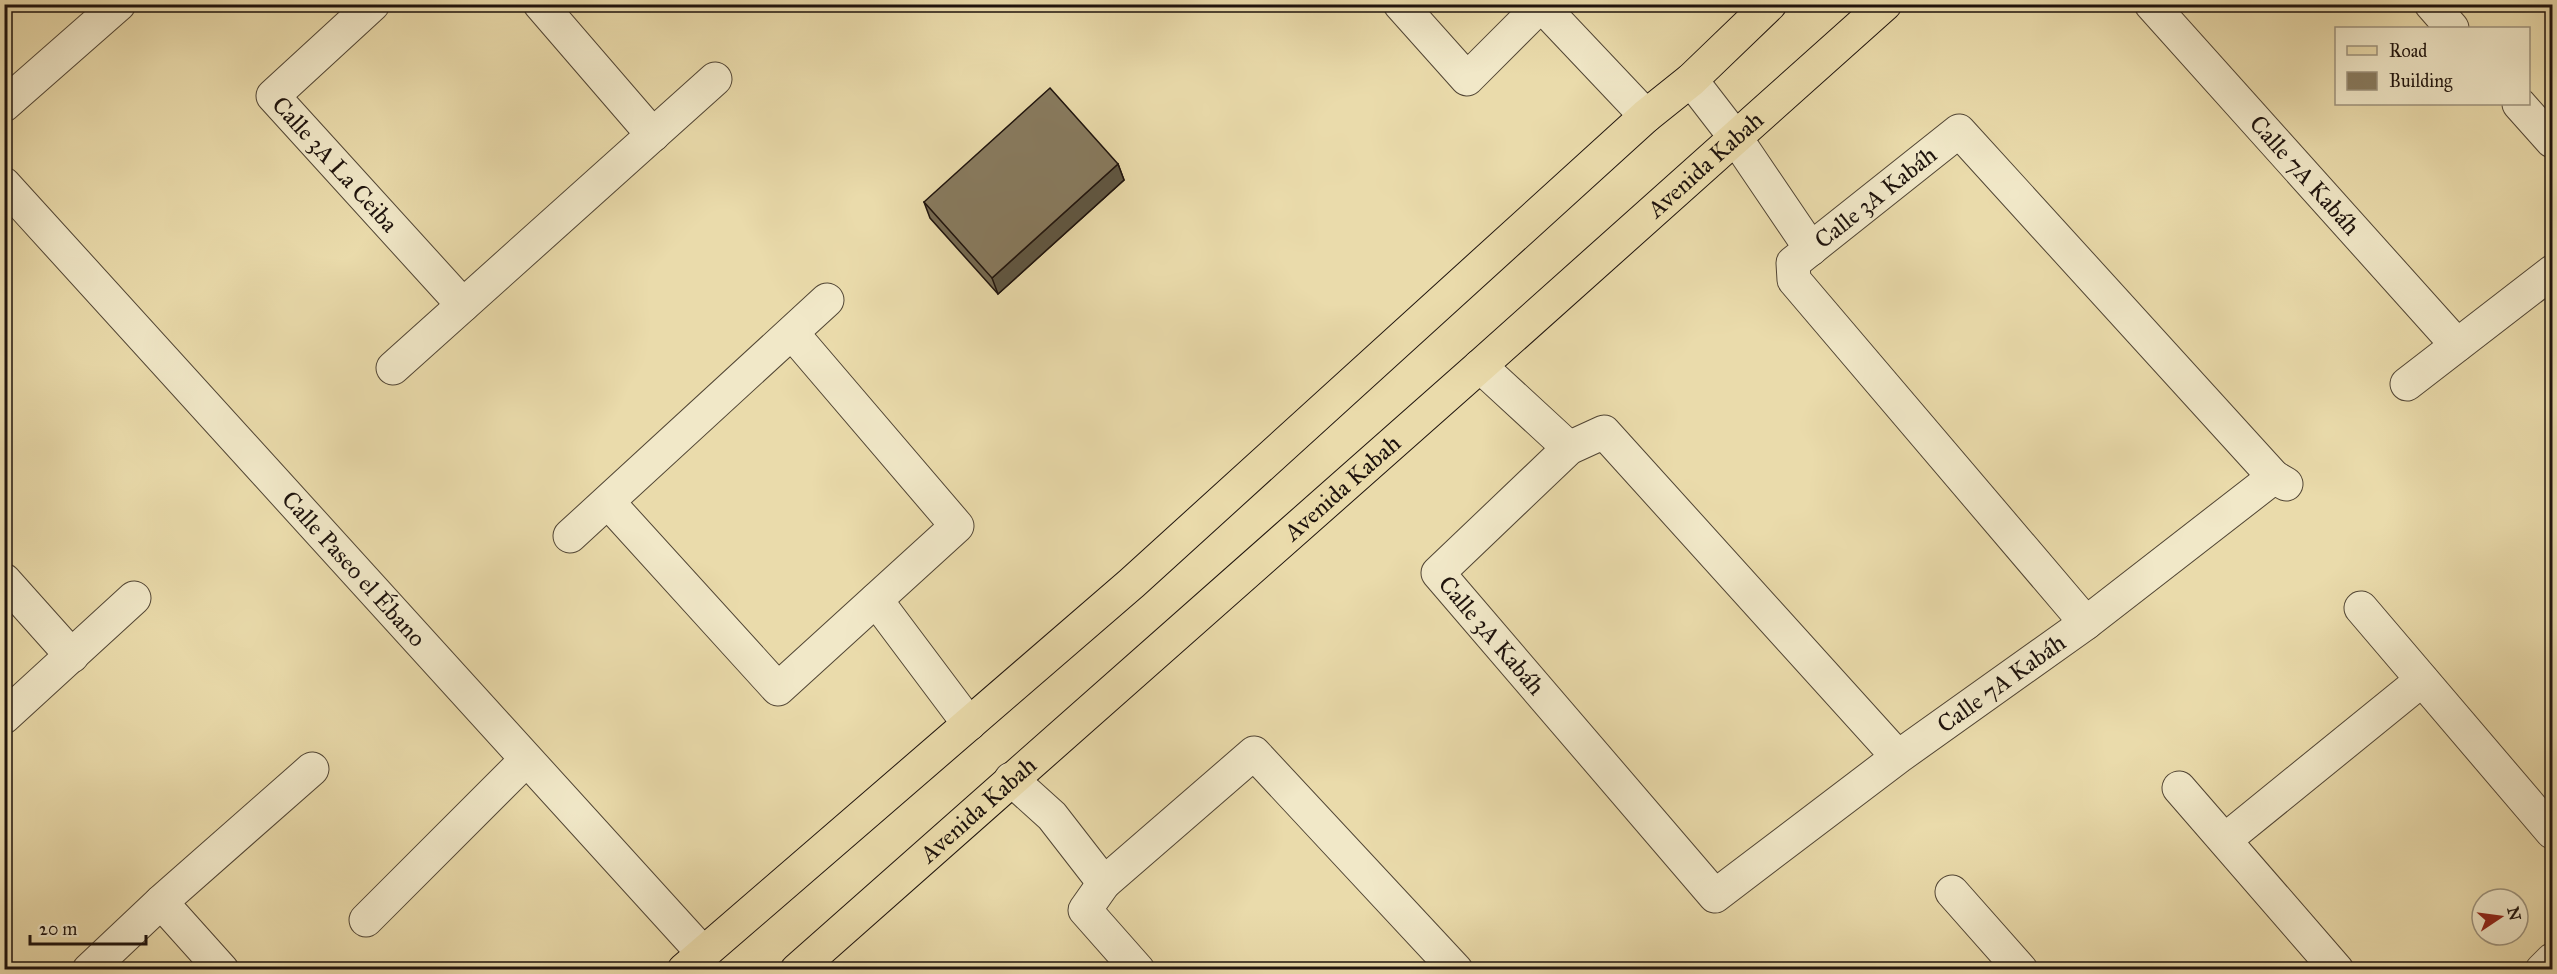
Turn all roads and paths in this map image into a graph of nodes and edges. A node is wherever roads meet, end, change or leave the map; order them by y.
1 (119, 4) edge
2 (373, 4) edge
3 (540, 4) edge
4 (1400, 4) edge
5 (1770, 4) edge
6 (1885, 4) edge
7 (2151, 4) edge
8 (2431, 4) edge
9 (1541, 5) edge
10 (2451, 27) edge
11 (715, 79) dead end
12 (1691, 80) junction
13 (4, 105) edge
14 (2520, 105) edge
15 (1646, 116) junction
16 (653, 135) junction
17 (1735, 137) junction
18 (2553, 141) edge
19 (4, 184) edge
20 (1811, 249) junction
21 (2553, 272) edge
22 (827, 300) dead end
23 (463, 305) junction
24 (792, 333) junction
25 (2457, 345) junction
26 (1480, 366) junction
27 (393, 368) dead end
28 (2407, 384) dead end
29 (1569, 448) junction
30 (2280, 481) joint
31 (608, 502) junction
32 (570, 536) dead end
33 (4, 580) edge
34 (134, 598) dead end
35 (876, 600) junction
36 (2361, 608) dead end
37 (2086, 623) junction
38 (72, 656) junction
39 (2422, 680) junction
40 (4, 717) edge
41 (969, 724) junction
42 (1898, 757) junction
43 (526, 760) junction
44 (312, 769) dead end
45 (1011, 779) junction
46 (2178, 788) dead end
47 (2553, 832) edge
48 (2225, 840) junction
49 (1104, 883) junction
50 (1952, 892) dead end
51 (1715, 896) joint
52 (160, 902) junction
53 (366, 920) dead end
54 (2553, 960) edge
55 (693, 961) edge
56 (89, 969) edge
57 (222, 969) edge
58 (797, 969) edge
59 (1137, 969) edge
60 (1456, 969) edge
61 (2021, 969) edge
62 (2337, 969) edge
63 (2542, 969) edge

1 - 13 street
2 - 23 street, Calle 3A La Ceiba
3 - 16 street
4 - 9 street
5 - 12 main road
6 - 17 main road, Avenida Kabah
7 - 25 street, Calle 7A Kabáh
8 - 10 street
9 - 15 street
11 - 16 street
12 - 15 main road
12 - 17 street
14 - 18 street
15 - 41 main road
16 - 23 street
17 - 20 street
17 - 26 main road, Avenida Kabah
19 - 43 street, Calle Paseo el Ébano
20 - 30 street, Calle 3A Kabáh
20 - 37 street, Calle 3A Kabáh
21 - 25 street
22 - 24 street
23 - 27 street
24 - 31 street
24 - 35 street
25 - 28 street
26 - 29 street
26 - 45 main road, Avenida Kabah
29 - 42 street, Calle 3A Kabáh
29 - 51 street, Calle 3A Kabáh
30 - 37 street, Calle 7A Kabáh
31 - 32 street
31 - 35 street
33 - 38 street
34 - 38 street
35 - 41 street
36 - 39 street
37 - 42 street, Calle 7A Kabáh
38 - 40 street
39 - 47 street
39 - 48 street
41 - 55 main road
42 - 51 street, Calle 7A Kabáh
43 - 53 street
43 - 55 street, Calle Paseo el Ébano
44 - 52 street
45 - 49 street
45 - 58 main road, Avenida Kabah
46 - 48 street
48 - 62 street
49 - 59 street
49 - 60 street
50 - 61 street
52 - 56 street
52 - 57 street
54 - 63 street

